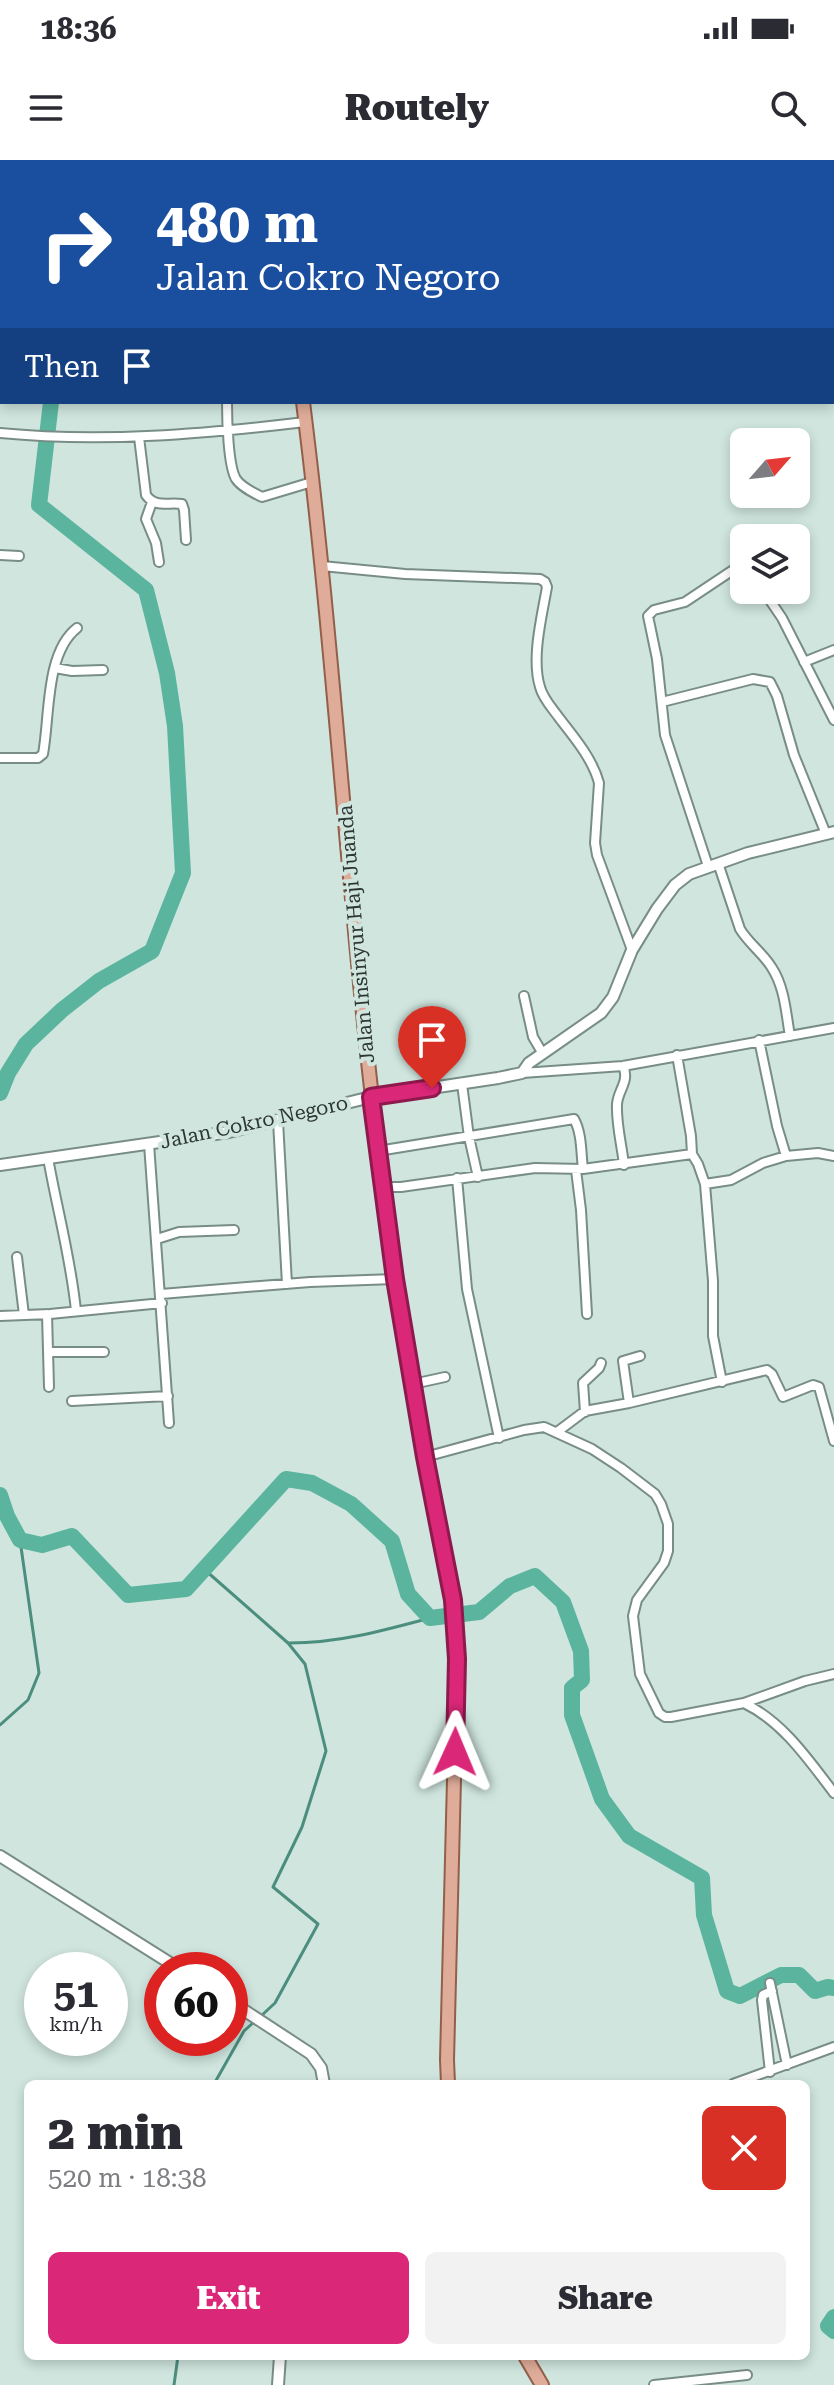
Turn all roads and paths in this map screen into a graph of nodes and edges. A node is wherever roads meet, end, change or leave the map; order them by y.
1 (227, 404) edge
2 (303, 404) edge
3 (305, 422) junction
4 (227, 431) junction
5 (0, 433) edge
6 (139, 437) junction
7 (312, 482) junction
8 (152, 502) junction
9 (186, 540) dead end
10 (0, 555) edge
11 (19, 556) dead end
12 (159, 562) dead end
13 (322, 566) junction
14 (730, 572) edge
15 (772, 604) edge
16 (77, 628) dead end
17 (834, 650) edge
18 (804, 662) junction
19 (55, 668) junction
20 (103, 670) dead end
21 (662, 702) junction
22 (834, 720) edge
23 (0, 758) edge
24 (830, 833) edge
25 (713, 865) junction
26 (632, 950) junction
27 (524, 996) dead end
28 (834, 1028) edge
29 (790, 1036) junction
30 (759, 1040) junction
31 (543, 1054) junction
32 (677, 1055) junction
33 (623, 1066) junction
34 (522, 1073) junction
35 (462, 1084) junction
36 (371, 1097) junction
37 (278, 1121) junction
38 (469, 1137) junction
39 (149, 1144) junction
40 (378, 1151) junction
41 (692, 1154) junction
42 (786, 1156) junction
43 (834, 1156) edge
44 (48, 1158) junction
45 (0, 1165) edge
46 (624, 1165) junction
47 (579, 1169) junction
48 (478, 1177) junction
49 (457, 1178) junction
50 (705, 1184) junction
51 (383, 1187) junction
52 (234, 1230) dead end
53 (157, 1239) junction
54 (17, 1257) dead end
55 (395, 1279) junction
56 (287, 1284) junction
57 (162, 1298) junction
58 (76, 1311) junction
59 (47, 1314) junction
60 (587, 1314) dead end
61 (24, 1315) junction
62 (0, 1316) edge
63 (48, 1352) junction
64 (104, 1352) dead end
65 (640, 1356) dead end
66 (601, 1363) dead end
67 (445, 1377) dead end
68 (722, 1382) junction
69 (413, 1384) junction
70 (49, 1387) dead end
71 (168, 1396) junction
72 (72, 1401) dead end
73 (629, 1403) junction
74 (585, 1412) junction
75 (169, 1423) dead end
76 (557, 1432) junction
77 (499, 1438) junction
78 (834, 1441) edge
79 (425, 1457) junction
80 (834, 1674) edge
81 (744, 1703) junction
82 (834, 1793) edge
83 (0, 1856) edge
84 (152, 1952) edge
85 (248, 2013) edge
86 (834, 2047) edge
87 (787, 2065) junction
88 (770, 2072) junction
89 (323, 2080) edge
90 (448, 2080) edge
91 (758, 2080) edge
92 (280, 2360) edge
93 (527, 2360) edge
94 (747, 2375) dead end
95 (278, 2385) edge
96 (542, 2385) edge
97 (654, 2385) edge

1 - 4 street
2 - 3 main road, Jalan Insinyur Haji Juanda
3 - 4 street
3 - 7 main road, Jalan Insinyur Haji Juanda
4 - 6 street
4 - 7 street
5 - 6 street
6 - 8 street
7 - 13 main road, Jalan Insinyur Haji Juanda
8 - 9 street
8 - 12 street
10 - 11 street
13 - 26 street
13 - 36 main road, Jalan Insinyur Haji Juanda
14 - 21 street
15 - 18 street
16 - 19 street
17 - 18 street
18 - 22 street
19 - 20 street
19 - 23 street
21 - 24 street
21 - 25 street
24 - 25 street
25 - 26 street
25 - 29 street
26 - 31 street
27 - 31 street
28 - 29 street
29 - 30 street
30 - 32 street
30 - 42 street
31 - 34 street
32 - 33 street
32 - 41 street
33 - 34 street
33 - 46 street
34 - 35 street, Jalan Cokro Negoro
35 - 36 street, Jalan Cokro Negoro
35 - 38 street
36 - 37 street, Jalan Cokro Negoro
36 - 40 main road, Jalan Insinyur Haji Juanda
37 - 39 street, Jalan Cokro Negoro
37 - 56 street
38 - 40 street
38 - 47 street
38 - 48 street
39 - 44 street, Jalan Cokro Negoro
39 - 53 street
40 - 51 main road, Jalan Insinyur Haji Juanda
41 - 46 street
41 - 50 street
42 - 43 street
42 - 50 street
44 - 45 street, Jalan Cokro Negoro
44 - 58 street
46 - 47 street
47 - 48 street
47 - 60 street
48 - 49 street
49 - 51 street
49 - 77 street
50 - 68 street
51 - 55 main road, Jalan Insinyur Haji Juanda
52 - 53 street
53 - 57 street
54 - 61 street
55 - 56 street
55 - 69 main road, Jalan Insinyur Haji Juanda
56 - 57 street
57 - 58 street
57 - 71 street
58 - 59 street
59 - 61 street
59 - 63 street
61 - 62 street
63 - 64 street
63 - 70 street
65 - 73 street
66 - 74 street
67 - 69 street
68 - 73 street
68 - 78 street
69 - 79 main road, Jalan Insinyur Haji Juanda
71 - 72 street
71 - 75 street
73 - 74 street
74 - 76 street
76 - 77 street
76 - 81 street
77 - 79 street
79 - 90 main road, Jalan Insinyur Haji Juanda
80 - 81 street
81 - 82 street
83 - 84 street
85 - 89 street
86 - 87 street
87 - 88 street
87 - 88 street
88 - 91 street
92 - 95 street
93 - 96 main road
94 - 97 street

